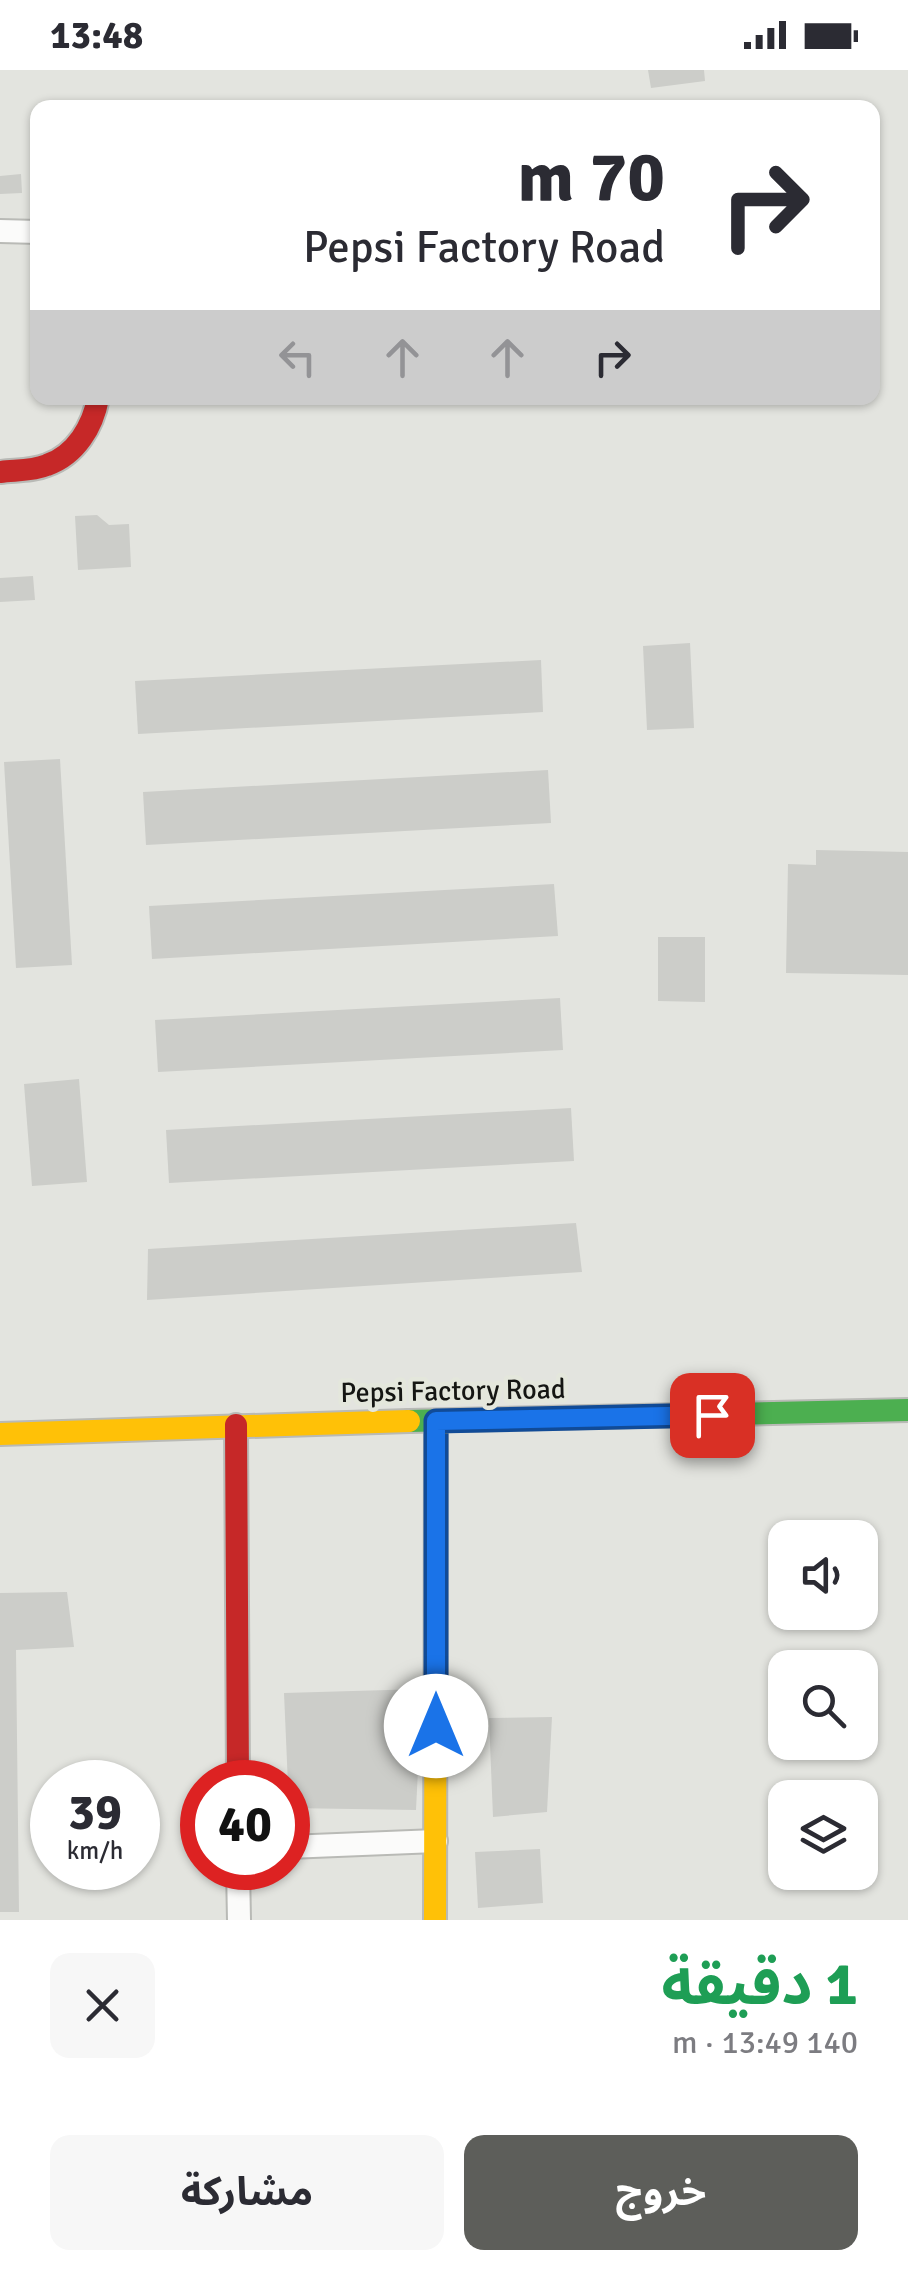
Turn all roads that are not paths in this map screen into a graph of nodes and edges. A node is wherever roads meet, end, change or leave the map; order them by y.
1 (0, 231) edge
2 (30, 232) edge
3 (97, 405) edge
4 (0, 472) edge
5 (908, 1410) edge
6 (436, 1421) junction
7 (236, 1425) junction
8 (0, 1434) edge
9 (238, 1760) edge
10 (436, 1841) junction
11 (310, 1846) edge
12 (238, 1890) edge
13 (239, 1920) edge
14 (435, 1920) edge

1 - 2 street
3 - 4 street
5 - 6 street, Pepsi Factory Road
6 - 7 street, Pepsi Factory Road
6 - 10 street
7 - 8 street, Pepsi Factory Road
7 - 9 street
10 - 11 street
10 - 14 street
12 - 13 street

